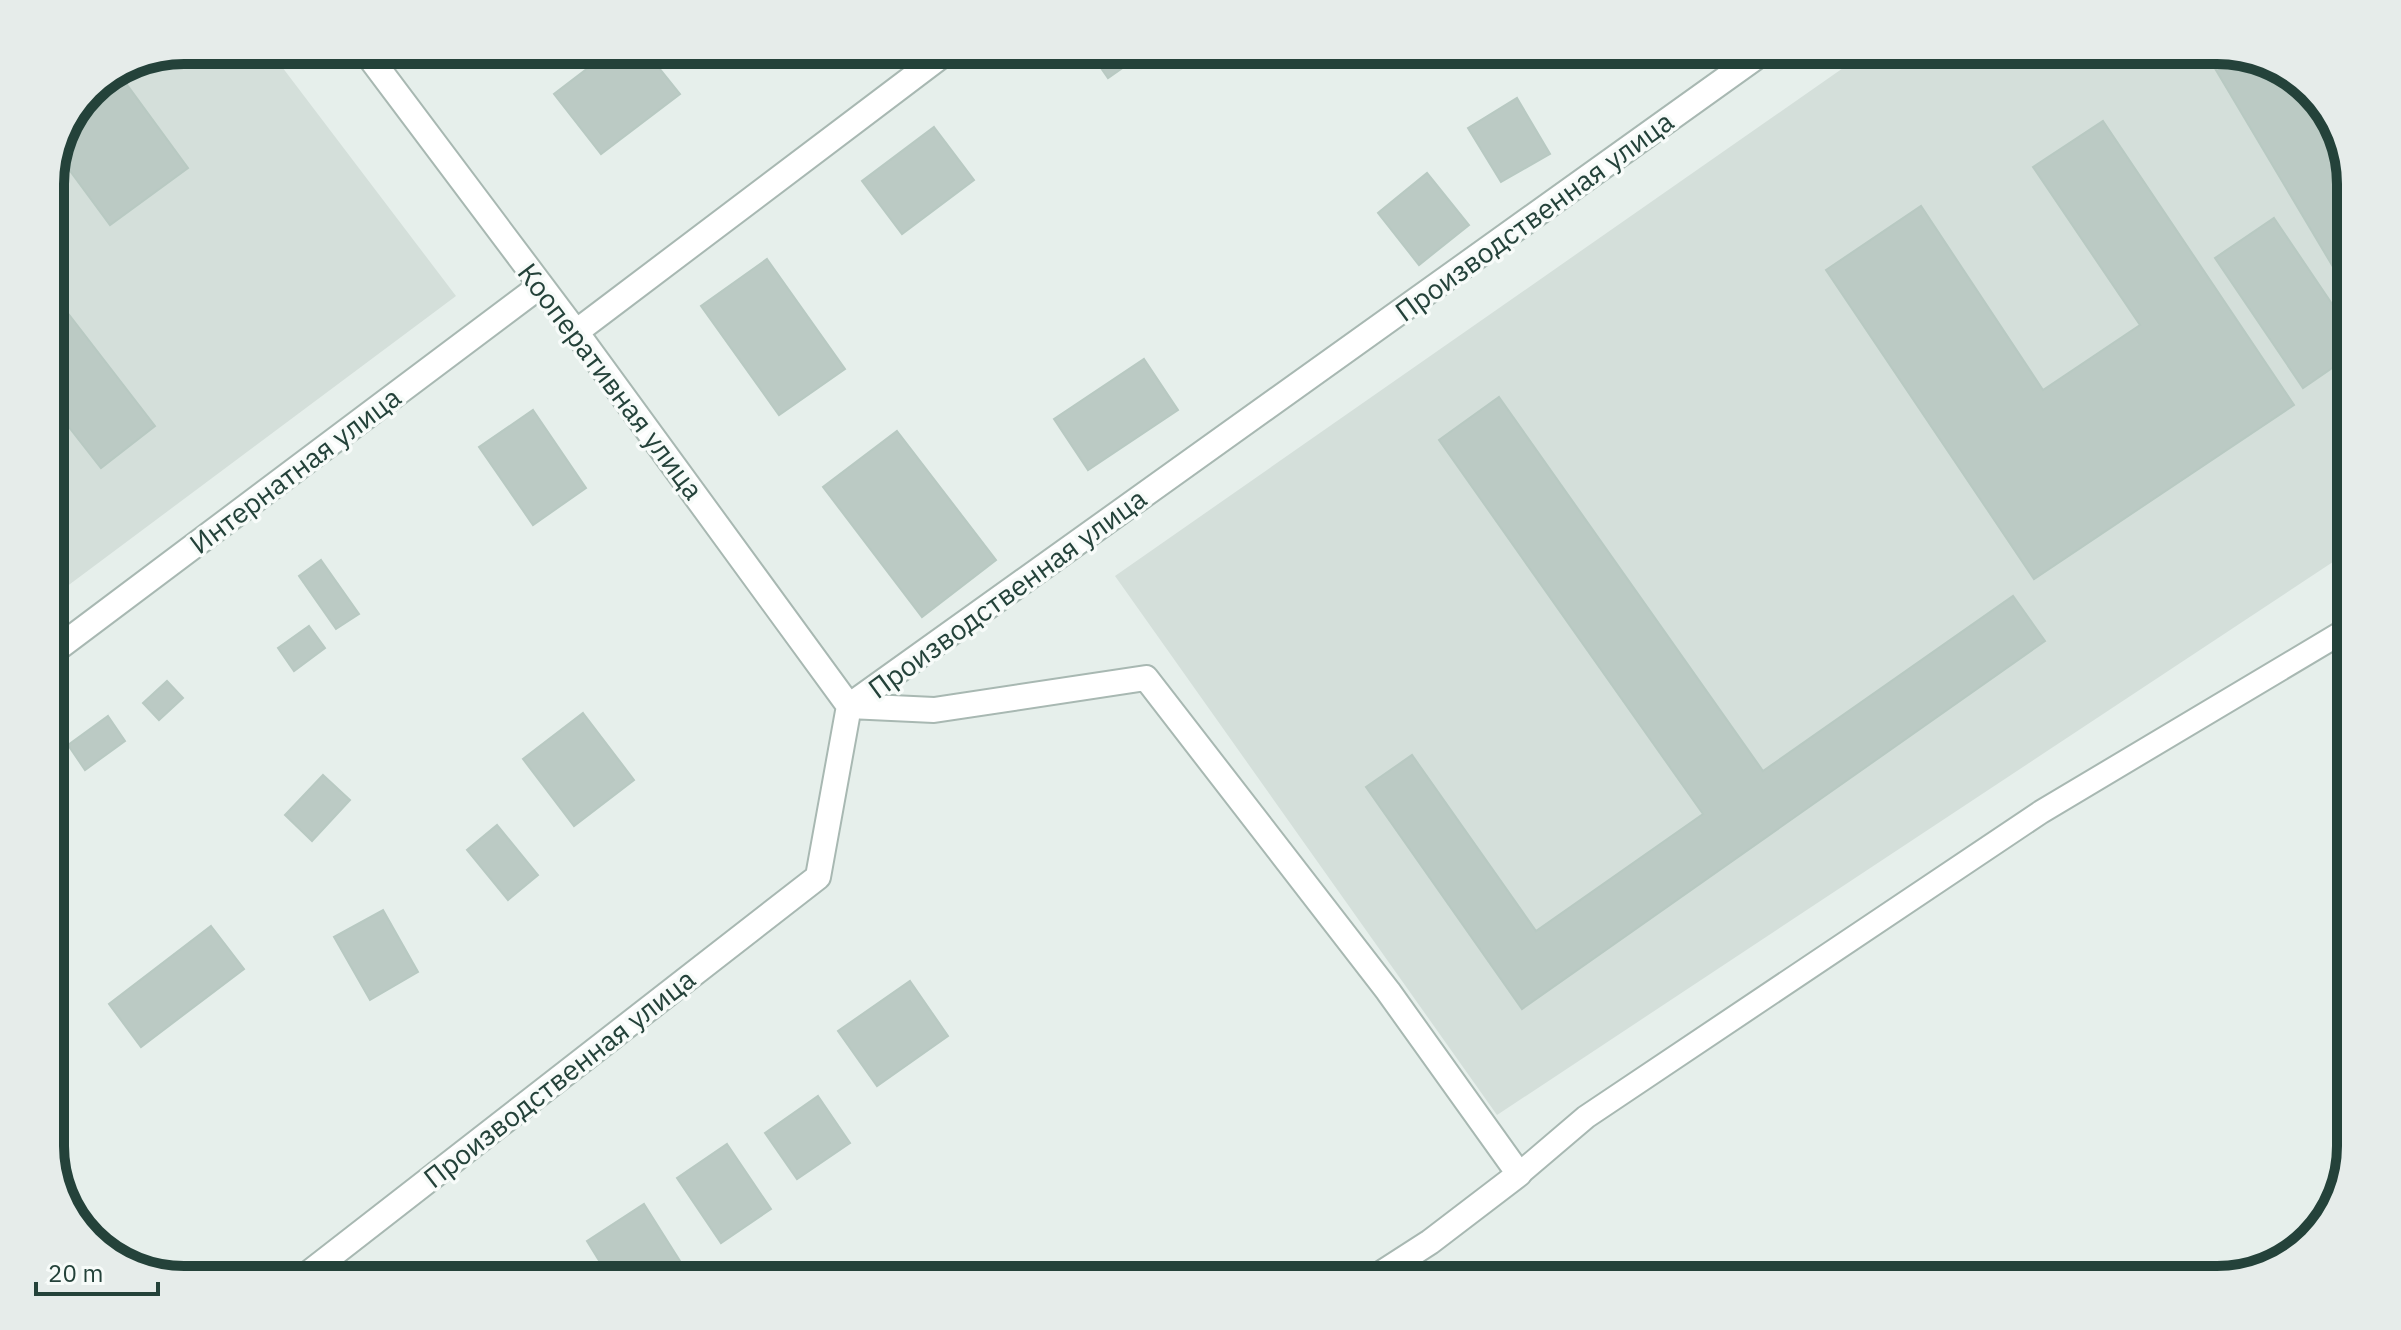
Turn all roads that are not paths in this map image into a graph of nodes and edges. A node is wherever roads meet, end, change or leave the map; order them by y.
1 (375, 64) edge
2 (930, 64) edge
3 (1746, 64) edge
4 (540, 286) junction
5 (576, 332) junction
6 (2337, 635) edge
7 (64, 643) edge
8 (849, 706) junction
9 (1519, 1174) junction
10 (318, 1266) edge
11 (1393, 1266) edge

1 - 4 street, Кооперативная улица
2 - 5 street
3 - 8 street, Производственная улица
4 - 5 street, Кооперативная улица
4 - 7 street, Интернатная улица
5 - 8 street, Кооперативная улица
6 - 9 lane
8 - 9 street
8 - 10 street, Производственная улица
9 - 11 street

